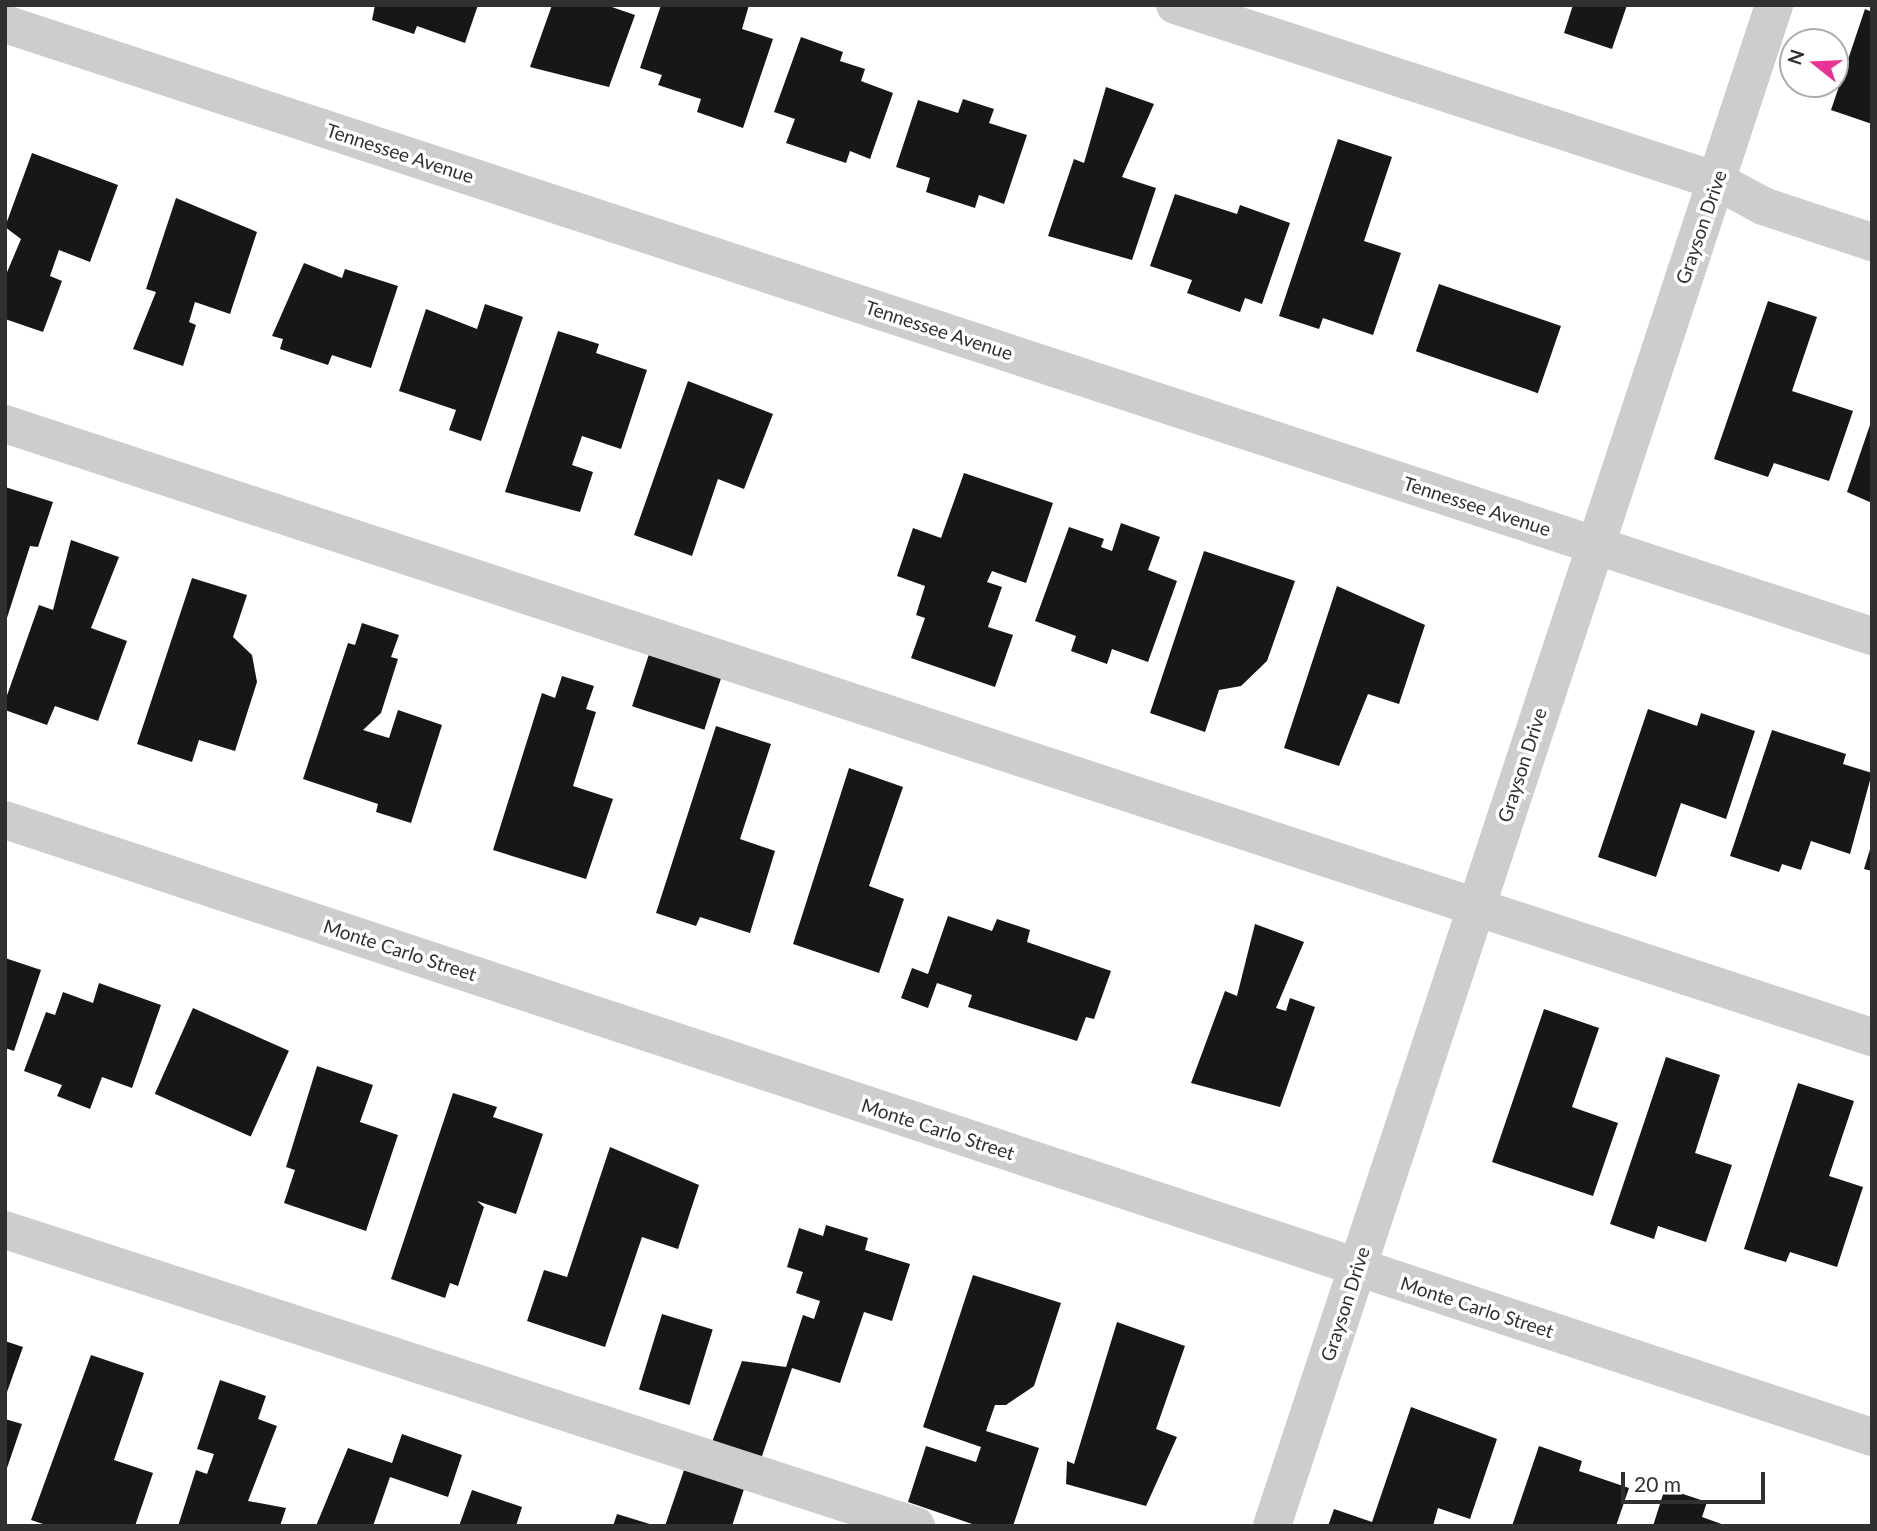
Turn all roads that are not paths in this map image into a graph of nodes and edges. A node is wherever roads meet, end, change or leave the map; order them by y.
1 (1175, 5) edge
2 (1774, 5) edge
3 (5, 24) edge
4 (1717, 181) junction
5 (1872, 242) edge
6 (5, 424) edge
7 (1594, 544) junction
8 (1872, 636) edge
9 (5, 820) edge
10 (1475, 908) junction
11 (1872, 1037) edge
12 (5, 1230) edge
13 (1357, 1267) junction
14 (1872, 1437) edge
15 (916, 1526) edge
16 (1272, 1526) edge

1 - 4 street
2 - 4 street, Grayson Drive
3 - 7 street, Tennessee Avenue
4 - 5 street
4 - 7 street, Grayson Drive
6 - 10 street
7 - 8 street, Tennessee Avenue
7 - 10 street, Grayson Drive
9 - 13 street, Monte Carlo Street
10 - 11 street
10 - 13 street, Grayson Drive
12 - 15 street
13 - 14 street, Monte Carlo Street
13 - 16 street, Grayson Drive

